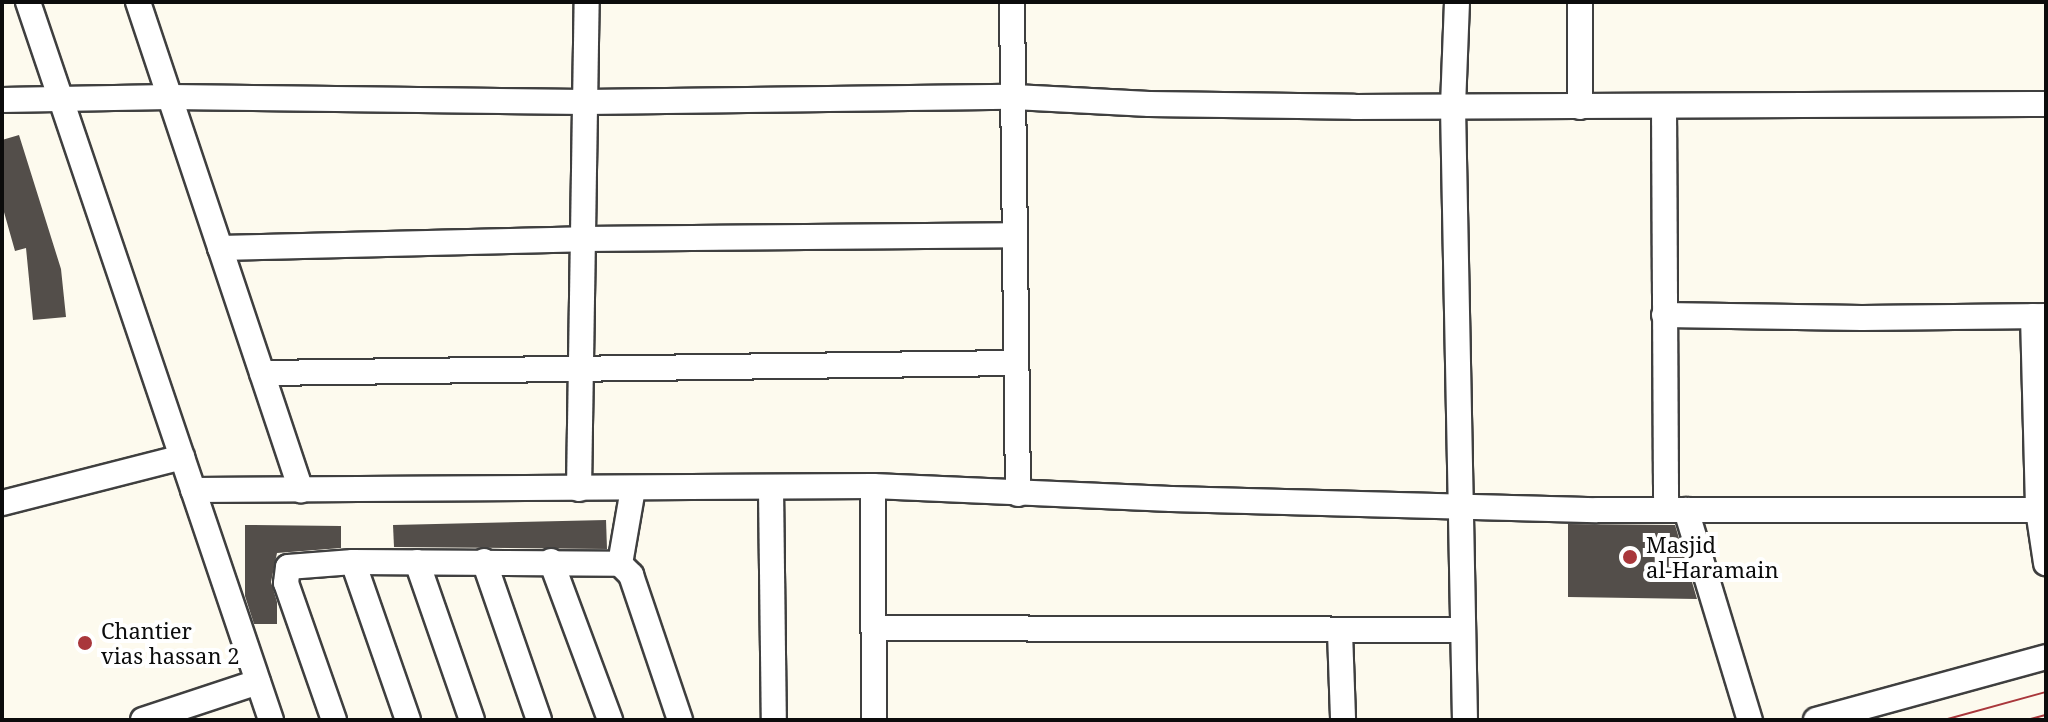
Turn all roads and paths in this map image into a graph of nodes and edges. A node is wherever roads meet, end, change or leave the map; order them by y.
1 (28, 2) edge
2 (138, 2) edge
3 (587, 2) edge
4 (1012, 2) edge
5 (1457, 2) edge
6 (1580, 2) edge
7 (170, 97) junction
8 (1014, 97) junction
9 (58, 99) junction
10 (2, 100) edge
11 (585, 102) junction
12 (2046, 104) edge
13 (1453, 107) junction
14 (1580, 107) junction
15 (1664, 107) junction
16 (1014, 235) junction
17 (583, 239) junction
18 (220, 248) junction
19 (1664, 315) junction
20 (2040, 316) edge
21 (1015, 363) junction
22 (581, 369) junction
23 (262, 373) junction
24 (182, 457) junction
25 (873, 486) junction
26 (579, 489) junction
27 (633, 489) junction
28 (771, 489) junction
29 (193, 490) junction
30 (301, 490) junction
31 (1018, 494) junction
32 (2, 503) edge
33 (1459, 507) junction
34 (1676, 510) junction
35 (2038, 510) junction
36 (484, 561) junction
37 (551, 561) junction
38 (353, 562) junction
39 (417, 562) junction
40 (2046, 563) edge
41 (620, 564) junction
42 (874, 628) junction
43 (1463, 630) junction
44 (1340, 632) junction
45 (2046, 657) edge
46 (258, 682) junction
47 (143, 720) edge
48 (271, 720) edge
49 (334, 720) edge
50 (408, 720) edge
51 (472, 720) edge
52 (539, 720) edge
53 (610, 720) edge
54 (680, 720) edge
55 (774, 720) edge
56 (874, 720) edge
57 (1343, 720) edge
58 (1465, 720) edge
59 (1750, 720) edge
60 (1816, 720) edge

1 - 9 street
2 - 7 street
3 - 11 street
4 - 8 street
5 - 13 street
6 - 14 street
7 - 9 street
7 - 11 street
7 - 18 street
8 - 11 street
8 - 13 street
8 - 16 street
9 - 10 street
9 - 24 street
11 - 17 street
12 - 15 street
13 - 14 street
13 - 33 street
14 - 15 street
15 - 19 street
16 - 17 street
16 - 21 street
17 - 18 street
17 - 22 street
18 - 23 street
19 - 20 street
19 - 34 street
20 - 35 street
21 - 22 street
21 - 31 street
22 - 23 street
22 - 26 street
23 - 30 street
24 - 29 street
24 - 32 street
25 - 28 street
25 - 31 street
25 - 42 street
26 - 27 street
26 - 30 street
27 - 28 street
27 - 41 street
28 - 55 street
29 - 30 street
29 - 46 street
31 - 33 street
33 - 34 street
33 - 43 street
34 - 35 street
34 - 59 street
35 - 40 street
36 - 37 street
36 - 39 street
36 - 52 street
37 - 41 street
37 - 53 street
38 - 39 street
38 - 49 street
38 - 50 street
39 - 51 street
41 - 54 street
42 - 44 street
42 - 56 street
43 - 44 street
43 - 58 street
44 - 57 street
45 - 60 street
46 - 47 street
46 - 48 street

